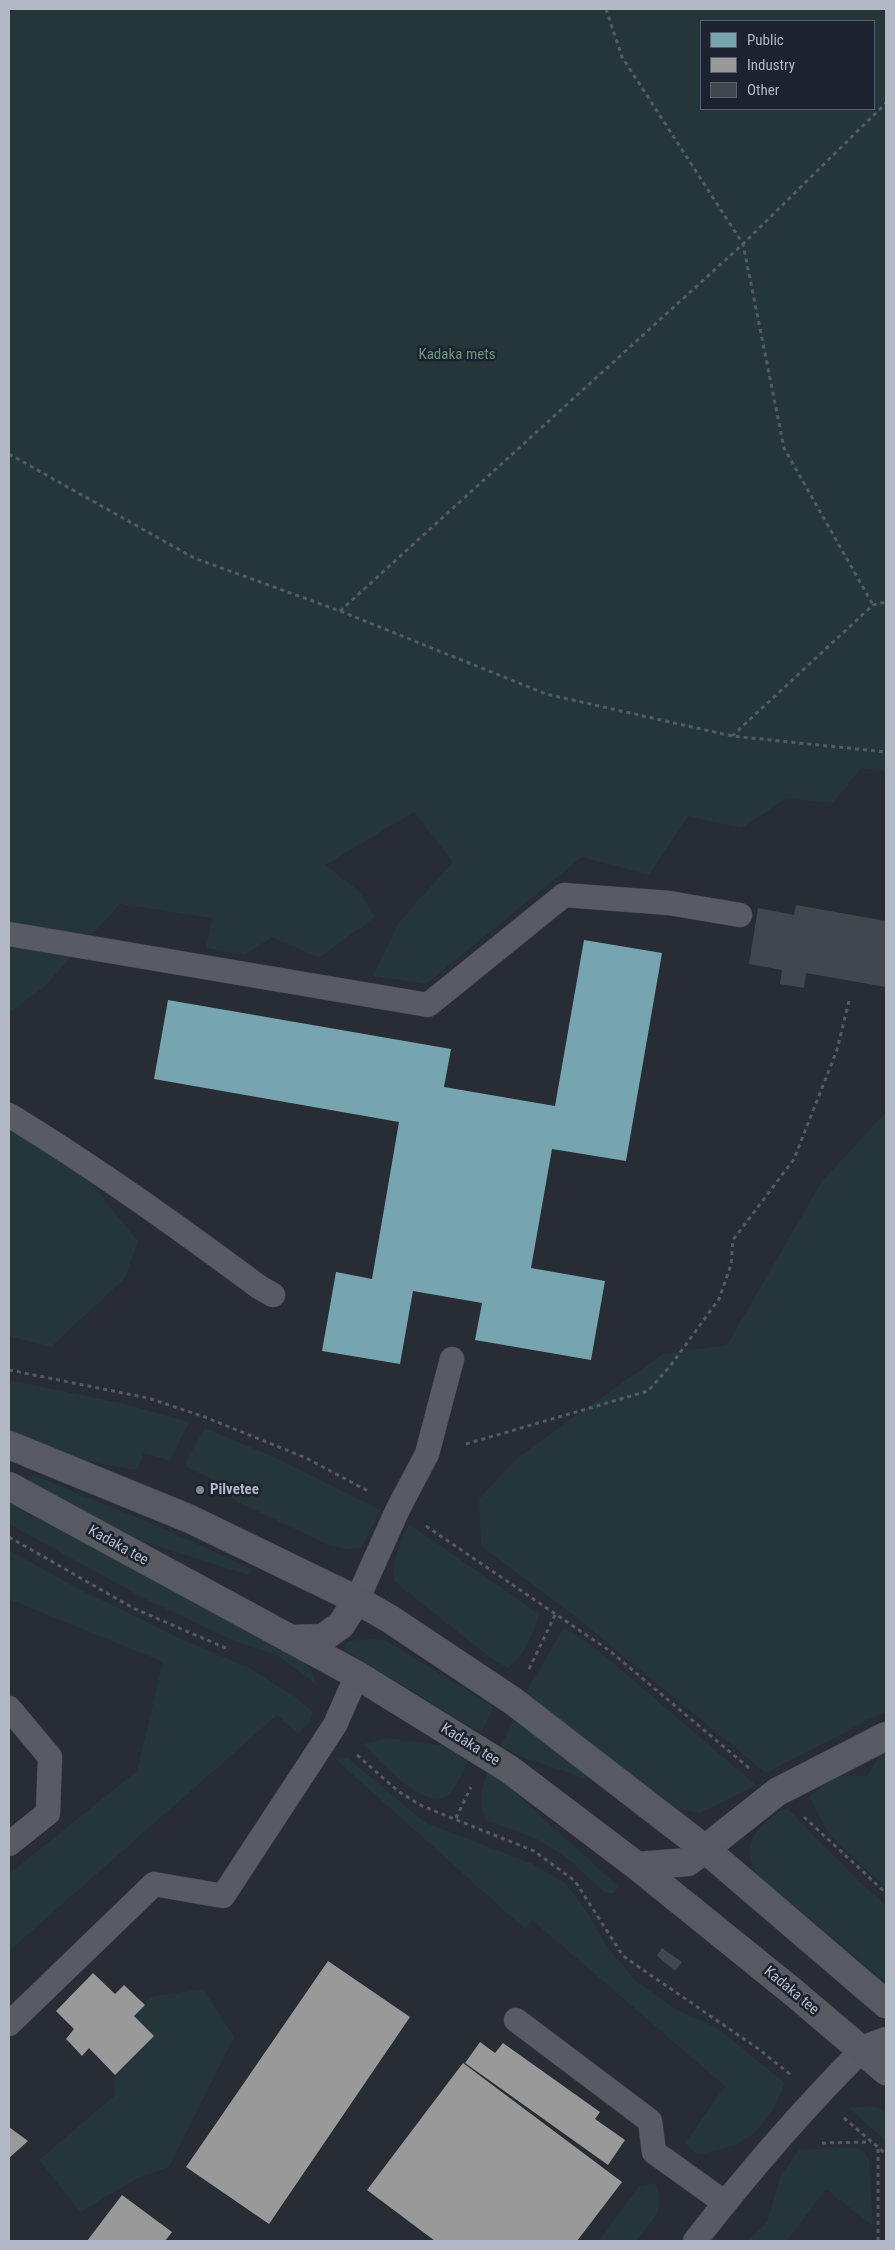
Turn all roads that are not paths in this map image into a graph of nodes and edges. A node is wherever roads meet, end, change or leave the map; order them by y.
1 (740, 915) dead end
2 (9, 934) edge
3 (9, 1115) edge
4 (273, 1295) dead end
5 (452, 1359) dead end
6 (9, 1445) edge
7 (9, 1486) edge
8 (357, 1600) junction
9 (290, 1639) junction
10 (356, 1674) junction
11 (9, 1708) edge
12 (886, 1736) edge
13 (9, 1844) edge
14 (705, 1849) junction
15 (638, 1866) junction
16 (886, 2004) edge
17 (516, 2020) dead end
18 (9, 2024) edge
19 (874, 2045) edge
20 (886, 2071) edge
21 (725, 2203) junction
22 (695, 2241) edge

1 - 2 lane
3 - 4 lane
5 - 8 lane
6 - 8 main road
7 - 9 main road, Kadaka tee
8 - 9 main road
8 - 14 main road
9 - 10 main road, Kadaka tee
10 - 15 main road, Kadaka tee
10 - 18 lane
11 - 13 lane
12 - 14 street
14 - 15 main road
14 - 16 main road
15 - 19 main road, Kadaka tee
17 - 21 lane
19 - 20 main road, Kadaka tee
19 - 21 lane
21 - 22 lane

